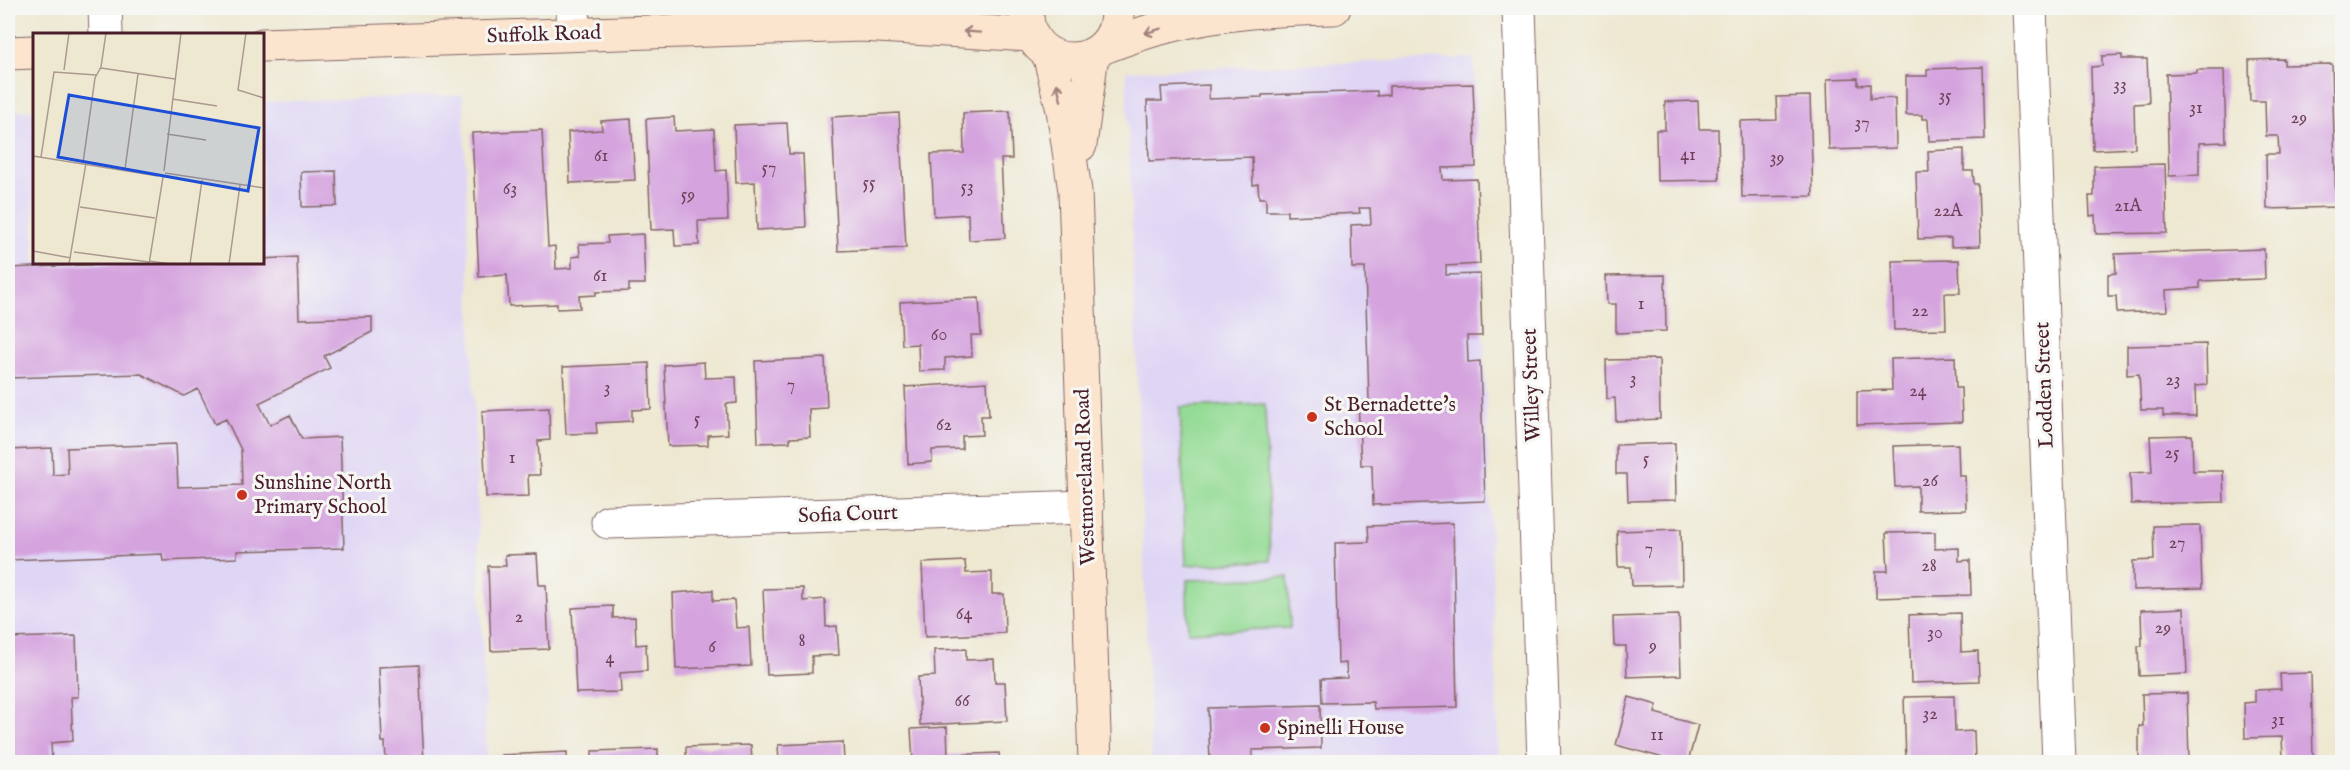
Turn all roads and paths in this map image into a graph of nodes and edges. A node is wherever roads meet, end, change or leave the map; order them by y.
1 (105, 8) edge
2 (950, 8) edge
3 (1117, 8) edge
4 (1264, 8) edge
5 (1334, 8) edge
6 (1519, 8) edge
7 (2030, 8) edge
8 (574, 21) edge
9 (861, 25) junction
10 (1036, 32) edge
11 (106, 33) edge
12 (264, 45) edge
13 (1098, 51) junction
14 (33, 52) edge
15 (8, 53) edge
16 (1075, 191) junction
17 (1087, 507) junction
18 (608, 522) dead end
19 (1095, 762) edge
20 (1544, 762) edge
21 (2059, 762) edge

1 - 11 street
2 - 9 street, Suffolk Road
3 - 13 street, Westmoreland Road
4 - 5 street
4 -> 13 street
6 - 20 street, Willey Street
7 - 21 street, Lodden Street
8 - 9 street, Suffolk Road
8 - 12 street, Suffolk Road
10 -> 9 street, Suffolk Road
10 - 13 street, Suffolk Road
16 -> 10 street, Westmoreland Road
13 - 16 street, Westmoreland Road
14 - 15 street
16 - 17 street, Westmoreland Road
17 - 18 street, Sofia Court
17 - 19 street, Westmoreland Road

